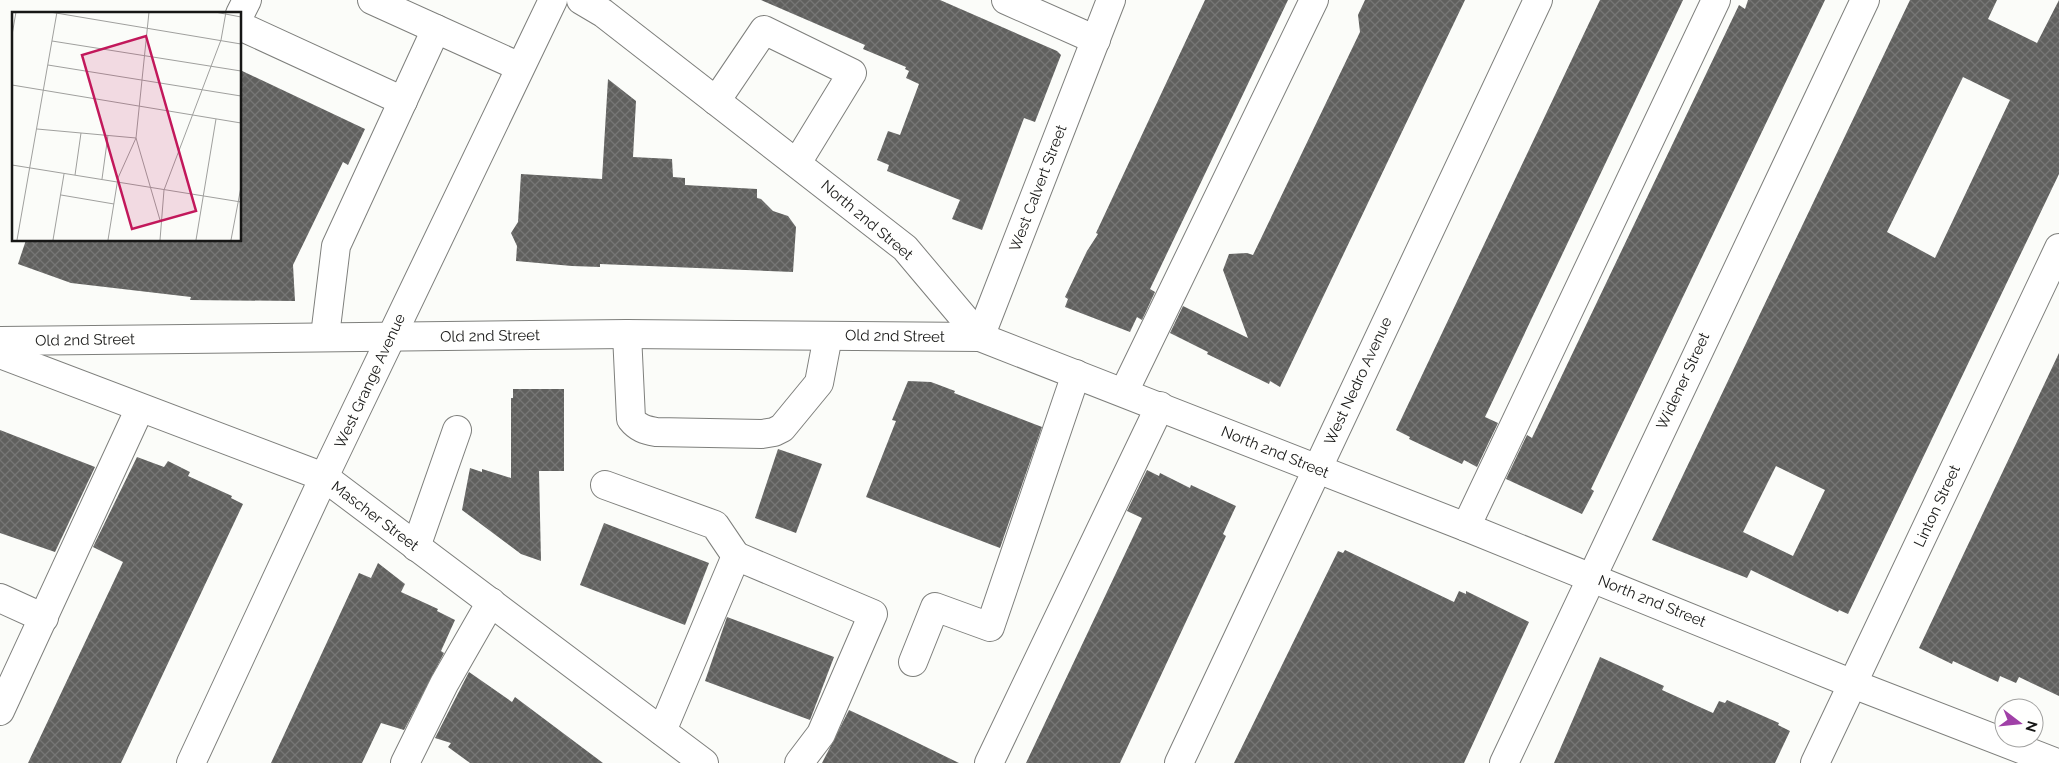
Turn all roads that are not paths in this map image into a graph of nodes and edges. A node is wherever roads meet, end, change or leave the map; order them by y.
1 (247, 0) edge
2 (372, 0) edge
3 (552, 0) edge
4 (581, 0) edge
5 (1006, 0) edge
6 (1111, 0) edge
7 (1314, 0) edge
8 (1538, 0) edge
9 (1716, 0) edge
10 (1864, 0) edge
11 (241, 12) edge
12 (241, 26) edge
13 (436, 29) junction
14 (1096, 40) junction
15 (520, 67) junction
16 (403, 101) junction
17 (716, 101) junction
18 (797, 163) junction
19 (2059, 248) edge
20 (627, 334) junction
21 (325, 336) junction
22 (828, 336) junction
23 (390, 337) junction
24 (980, 337) junction
25 (0, 341) edge
26 (0, 354) edge
27 (1076, 374) junction
28 (1124, 392) junction
29 (1160, 406) junction
30 (140, 408) junction
31 (457, 430) dead end
32 (1317, 469) junction
33 (324, 478) junction
34 (605, 485) dead end
35 (1466, 527) junction
36 (416, 547) junction
37 (736, 556) junction
38 (1591, 576) junction
39 (0, 598) edge
40 (491, 602) junction
41 (44, 618) junction
42 (913, 662) dead end
43 (1853, 684) junction
44 (0, 711) edge
45 (662, 731) junction
46 (191, 763) edge
47 (405, 763) edge
48 (704, 763) edge
49 (799, 763) edge
50 (989, 763) edge
51 (1179, 763) edge
52 (1504, 763) edge
53 (1816, 763) edge
54 (2057, 763) edge

1 - 11 street
2 - 13 street
3 - 15 street, West Grange Avenue
4 - 17 street, North 2nd Street
5 - 14 street
6 - 14 street, West Calvert Street
7 - 28 street
8 - 32 street, West Nedro Avenue
9 - 35 street
10 - 38 street, Widener Street
12 - 16 street
13 - 15 street
13 - 16 street
14 - 24 street, West Calvert Street
15 - 23 street, West Grange Avenue
16 - 21 street
17 - 18 street, North 2nd Street
17 - 18 street
18 - 24 street, North 2nd Street
19 - 43 street, Linton Street
20 - 22 street, Old 2nd Street
20 - 22 street
20 - 23 street, Old 2nd Street
21 - 23 street, Old 2nd Street
21 - 25 street, Old 2nd Street
22 - 24 street, Old 2nd Street
23 - 33 street, West Grange Avenue
24 - 27 street, North 2nd Street
26 - 30 street, Mascher Street
27 - 28 street, North 2nd Street
27 - 42 street
28 - 29 street, North 2nd Street
29 - 32 street, North 2nd Street
29 - 50 street
30 - 33 street, Mascher Street
30 - 41 street
31 - 36 street
32 - 35 street, North 2nd Street
32 - 51 street, West Nedro Avenue
33 - 36 street, Mascher Street
33 - 46 street, West Grange Avenue
34 - 37 street
35 - 38 street, North 2nd Street
36 - 40 street, Mascher Street
37 - 45 street
37 - 49 street
38 - 43 street, North 2nd Street
38 - 52 street, Widener Street
39 - 41 street
40 - 45 street, Mascher Street
40 - 47 street
41 - 44 street
43 - 53 street, Linton Street
43 - 54 street, North 2nd Street
45 - 48 street, Mascher Street

